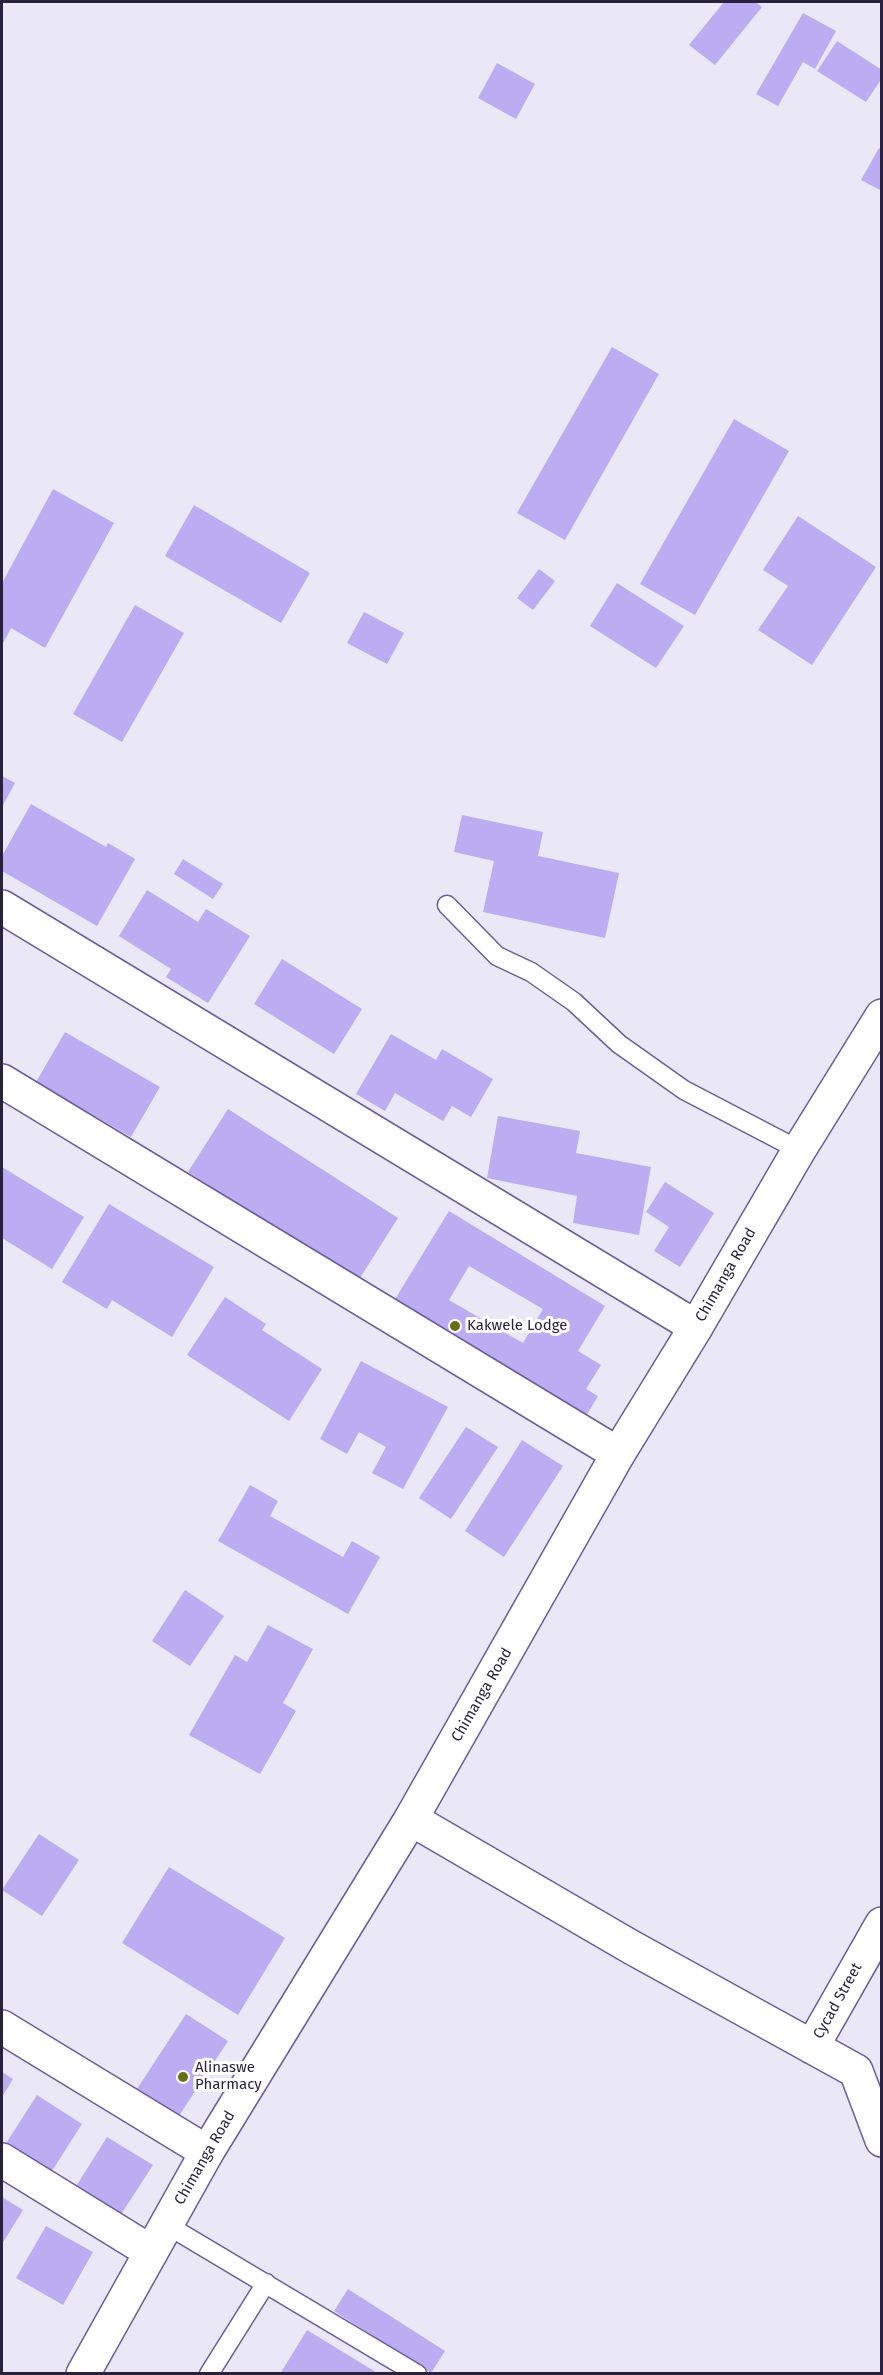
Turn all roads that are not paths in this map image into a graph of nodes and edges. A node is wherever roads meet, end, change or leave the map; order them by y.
1 (447, 905) dead end
2 (2, 907) edge
3 (882, 1016) edge
4 (2, 1082) edge
5 (799, 1150) junction
6 (696, 1327) junction
7 (618, 1454) junction
8 (411, 1819) junction
9 (882, 1924) edge
10 (2, 2027) edge
11 (812, 2047) junction
12 (869, 2074) edge
13 (882, 2140) edge
14 (207, 2152) junction
15 (2, 2160) edge
16 (159, 2238) junction
17 (266, 2283) junction
18 (83, 2373) edge
19 (209, 2373) edge
20 (417, 2373) edge

1 - 5 lane
2 - 6 street
3 - 5 street, Chimanga Road
4 - 7 street
5 - 6 street, Chimanga Road
6 - 7 street, Chimanga Road
7 - 8 street, Chimanga Road
8 - 11 street
8 - 14 street, Chimanga Road
9 - 11 street, Cycad Street
10 - 14 street
11 - 12 street
12 - 13 street
14 - 16 street, Chimanga Road
15 - 16 street
16 - 17 lane
16 - 18 street, Chimanga Road
17 - 19 lane
17 - 20 lane

